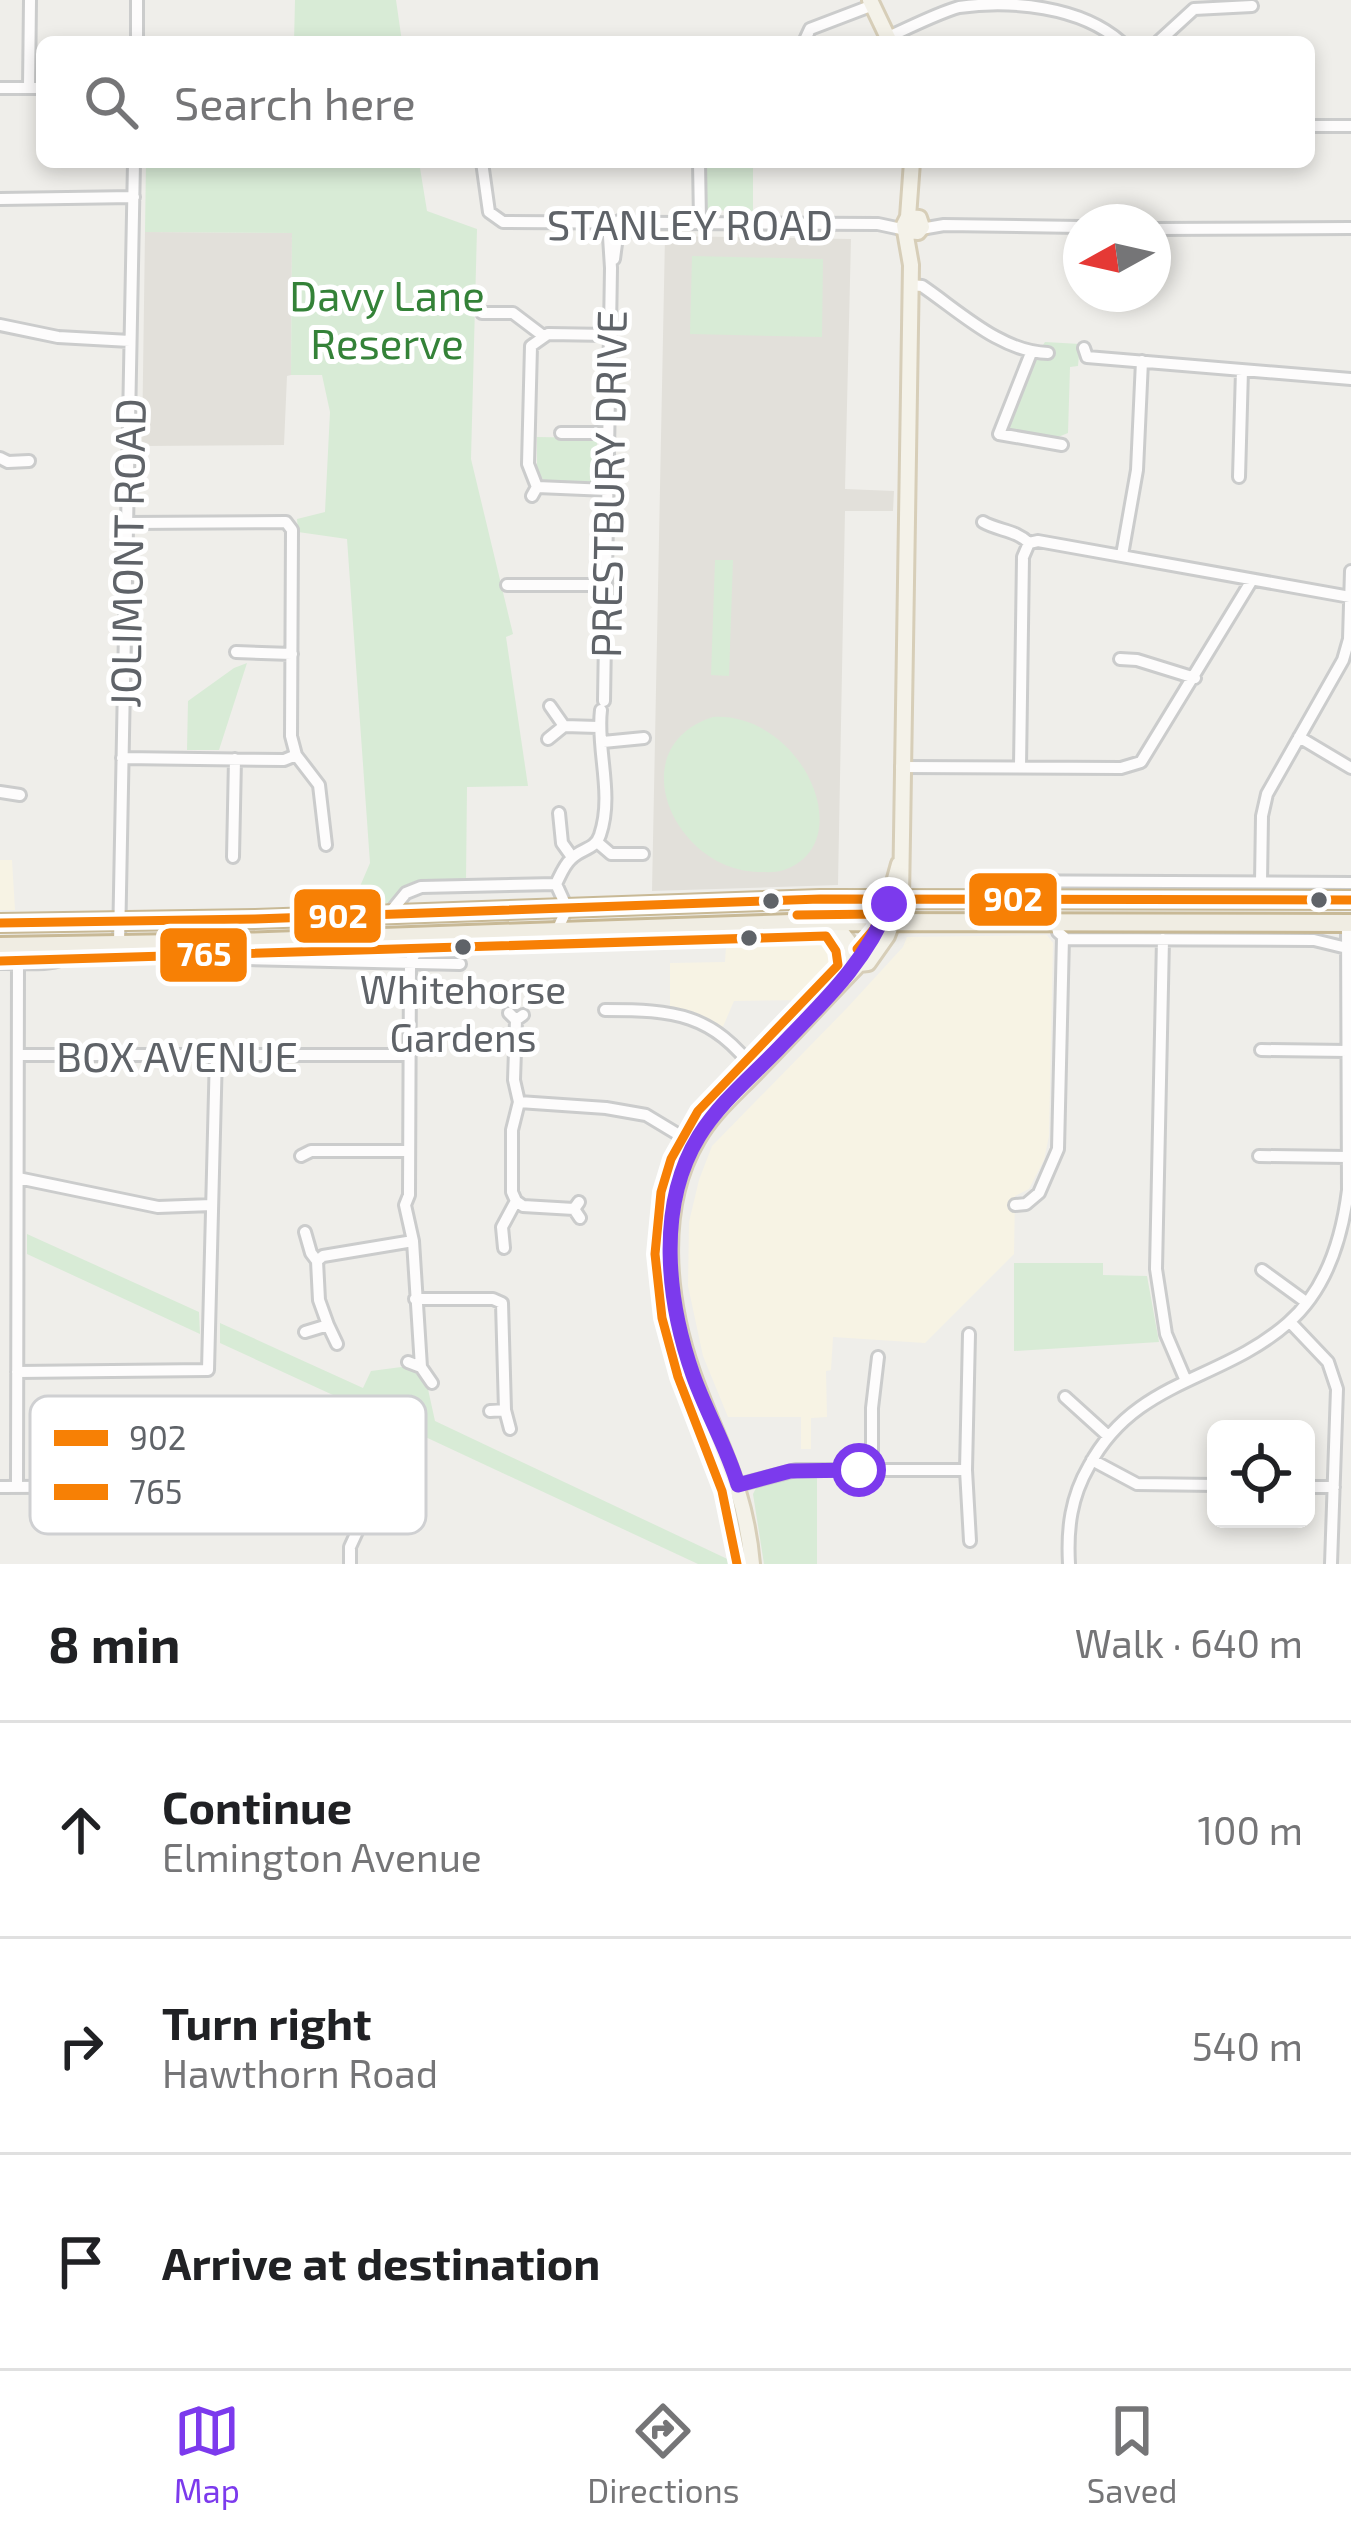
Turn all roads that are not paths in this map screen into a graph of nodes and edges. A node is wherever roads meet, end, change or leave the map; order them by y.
1 (30, 0) edge
2 (137, 0) edge
3 (982, 1) edge
4 (871, 3) edge
5 (1252, 6) dead end
6 (136, 36) edge
7 (807, 36) edge
8 (888, 36) edge
9 (895, 36) edge
10 (1112, 36) edge
11 (1165, 36) edge
12 (0, 88) edge
13 (36, 88) edge
14 (1315, 125) edge
15 (1351, 126) edge
16 (134, 168) edge
17 (483, 168) edge
18 (699, 168) edge
19 (912, 168) edge
20 (134, 197) junction
21 (0, 199) edge
22 (614, 221) junction
23 (700, 221) junction
24 (913, 224) junction
25 (1063, 227) edge
26 (1350, 227) edge
27 (1171, 229) edge
28 (910, 285) junction
29 (482, 313) dead end
30 (0, 325) edge
31 (542, 335) junction
32 (609, 335) junction
33 (130, 340) junction
34 (1084, 348) dead end
35 (1031, 352) junction
36 (1048, 353) dead end
37 (1142, 361) junction
38 (1242, 370) junction
39 (1351, 379) edge
40 (561, 433) dead end
41 (608, 433) junction
42 (1062, 445) dead end
43 (0, 458) edge
44 (28, 461) dead end
45 (1239, 477) dead end
46 (608, 490) junction
47 (983, 522) dead end
48 (127, 523) junction
49 (1029, 543) junction
50 (1122, 555) junction
51 (1351, 571) edge
52 (1252, 580) junction
53 (507, 585) dead end
54 (606, 585) junction
55 (1350, 597) edge
56 (236, 652) dead end
57 (292, 654) junction
58 (1120, 659) dead end
59 (1195, 678) junction
60 (550, 706) dead end
61 (564, 726) junction
62 (598, 727) junction
63 (1299, 737) junction
64 (644, 738) dead end
65 (548, 739) dead end
66 (603, 742) junction
67 (296, 755) junction
68 (122, 758) junction
69 (235, 760) junction
70 (1020, 766) junction
71 (901, 767) junction
72 (1351, 768) edge
73 (0, 792) edge
74 (20, 795) dead end
75 (559, 813) dead end
76 (597, 842) junction
77 (326, 845) dead end
78 (643, 854) dead end
79 (233, 857) dead end
80 (572, 857) junction
81 (1262, 882) junction
82 (1351, 883) edge
83 (556, 884) junction
84 (896, 899) junction
85 (967, 899) junction
86 (1351, 900) edge
87 (567, 908) junction
88 (388, 914) junction
89 (119, 921) junction
90 (833, 921) junction
91 (888, 921) junction
92 (1327, 922) junction
93 (0, 923) edge
94 (1060, 929) junction
95 (557, 931) junction
96 (1349, 935) edge
97 (424, 936) junction
98 (1162, 939) junction
99 (1314, 940) junction
100 (218, 942) junction
101 (83, 944) junction
102 (119, 944) junction
103 (0, 946) edge
104 (18, 962) junction
105 (0, 963) edge
106 (410, 963) junction
107 (460, 964) dead end
108 (856, 967) junction
109 (601, 1010) dead end
110 (516, 1016) dead end
111 (1261, 1050) dead end
112 (1348, 1051) edge
113 (216, 1053) junction
114 (19, 1055) junction
115 (407, 1055) junction
116 (756, 1072) junction
117 (519, 1102) junction
118 (694, 1144) junction
119 (410, 1151) junction
120 (301, 1156) dead end
121 (1259, 1156) dead end
122 (1348, 1157) junction
123 (18, 1178) junction
124 (516, 1201) junction
125 (212, 1205) junction
126 (1015, 1205) dead end
127 (578, 1210) dead end
128 (305, 1232) dead end
129 (413, 1241) junction
130 (504, 1248) dead end
131 (317, 1261) junction
132 (1262, 1270) dead end
133 (415, 1299) junction
134 (1306, 1302) junction
135 (1290, 1322) junction
136 (328, 1325) junction
137 (305, 1332) dead end
138 (968, 1334) dead end
139 (337, 1344) dead end
140 (878, 1357) dead end
141 (17, 1372) junction
142 (1186, 1381) junction
143 (432, 1383) dead end
144 (1065, 1397) dead end
145 (505, 1410) junction
146 (490, 1411) dead end
147 (510, 1429) dead end
148 (1106, 1435) junction
149 (1092, 1460) junction
150 (872, 1470) junction
151 (966, 1470) junction
152 (738, 1485) junction
153 (1207, 1485) edge
154 (1315, 1486) edge
155 (0, 1487) edge
156 (17, 1487) junction
157 (30, 1487) edge
158 (1334, 1487) junction
159 (356, 1534) edge
160 (970, 1541) dead end
161 (1068, 1563) edge
162 (350, 1564) edge
163 (752, 1564) edge
164 (1331, 1564) edge

1 - 13 street
2 - 6 street
3 - 9 street
3 - 10 street
4 - 7 street
4 - 8 main road
5 - 11 street
12 - 13 street
14 - 15 street
16 - 20 street, JOLIMONT ROAD
17 - 22 street, STANLEY ROAD
18 - 23 street
19 - 24 main road
20 - 21 street
20 - 33 street, JOLIMONT ROAD
22 - 23 street, STANLEY ROAD
22 - 32 street, PRESTBURY DRIVE
23 - 24 street, STANLEY ROAD
24 - 25 street, STANLEY ROAD
24 - 28 main road
26 - 27 street
28 - 35 street
28 - 71 main road
29 - 31 street
30 - 33 street
31 - 32 street
31 - 46 street
32 - 41 street, PRESTBURY DRIVE
33 - 48 street, JOLIMONT ROAD
34 - 37 street
35 - 36 street
35 - 42 street
37 - 38 street
37 - 50 street
38 - 39 street
38 - 45 street
40 - 41 street
41 - 46 street, PRESTBURY DRIVE
43 - 44 street
46 - 54 street, PRESTBURY DRIVE
47 - 49 street
48 - 57 street
48 - 68 street, JOLIMONT ROAD
49 - 50 street
49 - 70 street
50 - 52 street
51 - 55 street
52 - 55 street
52 - 59 street
53 - 54 street
54 - 62 street, PRESTBURY DRIVE
55 - 63 street
56 - 57 street
57 - 67 street
58 - 59 street
59 - 70 street
60 - 61 street
61 - 62 street
61 - 65 street
62 - 66 street
63 - 72 street
63 - 81 street
64 - 66 street
66 - 76 street
67 - 69 street
67 - 77 street
68 - 69 street
68 - 89 street, JOLIMONT ROAD
69 - 79 street
70 - 71 street
71 - 84 main road
73 - 74 street
75 - 80 street
76 - 78 street
76 - 80 street
80 - 83 street
81 - 82 street
81 - 85 street
83 - 87 street
83 - 88 street
84 - 85 highway
84 - 87 highway
84 - 91 main road
85 - 86 highway
87 - 88 highway
87 - 95 street
88 - 89 highway
89 - 93 highway
89 - 102 street, JOLIMONT ROAD
90 - 91 highway
90 - 95 highway
90 - 108 main road
91 - 94 highway
91 - 108 main road
92 - 94 highway
92 - 96 highway
92 - 99 street
94 - 98 street
94 - 126 street
95 - 97 highway
96 - 99 street
96 - 112 street
97 - 100 highway
97 - 106 street
98 - 99 street
98 - 142 street
100 - 102 highway
100 - 106 street
101 - 102 highway
101 - 103 highway
101 - 104 street
104 - 105 street
104 - 114 street
106 - 107 street
106 - 115 street
108 - 116 main road
109 - 116 street
110 - 117 street
111 - 112 street
112 - 122 street
113 - 114 street, BOX AVENUE
113 - 115 street, BOX AVENUE
113 - 125 street
114 - 123 street
115 - 119 street
116 - 118 main road
117 - 118 street
117 - 124 street
118 - 152 main road
119 - 120 street
119 - 129 street
121 - 122 street
122 - 134 street
123 - 125 street
123 - 141 street
124 - 127 street
124 - 130 street
125 - 141 street
128 - 131 street
129 - 131 street
129 - 133 street
131 - 136 street
132 - 134 street
133 - 143 street
133 - 145 street
134 - 135 street
135 - 142 street
135 - 158 street
136 - 137 street
136 - 139 street
138 - 151 street
140 - 150 street
141 - 156 street
142 - 148 street
144 - 148 street
145 - 146 street
145 - 147 street
148 - 149 street
149 - 153 street
149 - 161 street
150 - 151 street
150 - 152 street
151 - 160 street
152 - 163 main road
154 - 158 street
155 - 156 street
156 - 157 street
158 - 164 street
159 - 162 street

